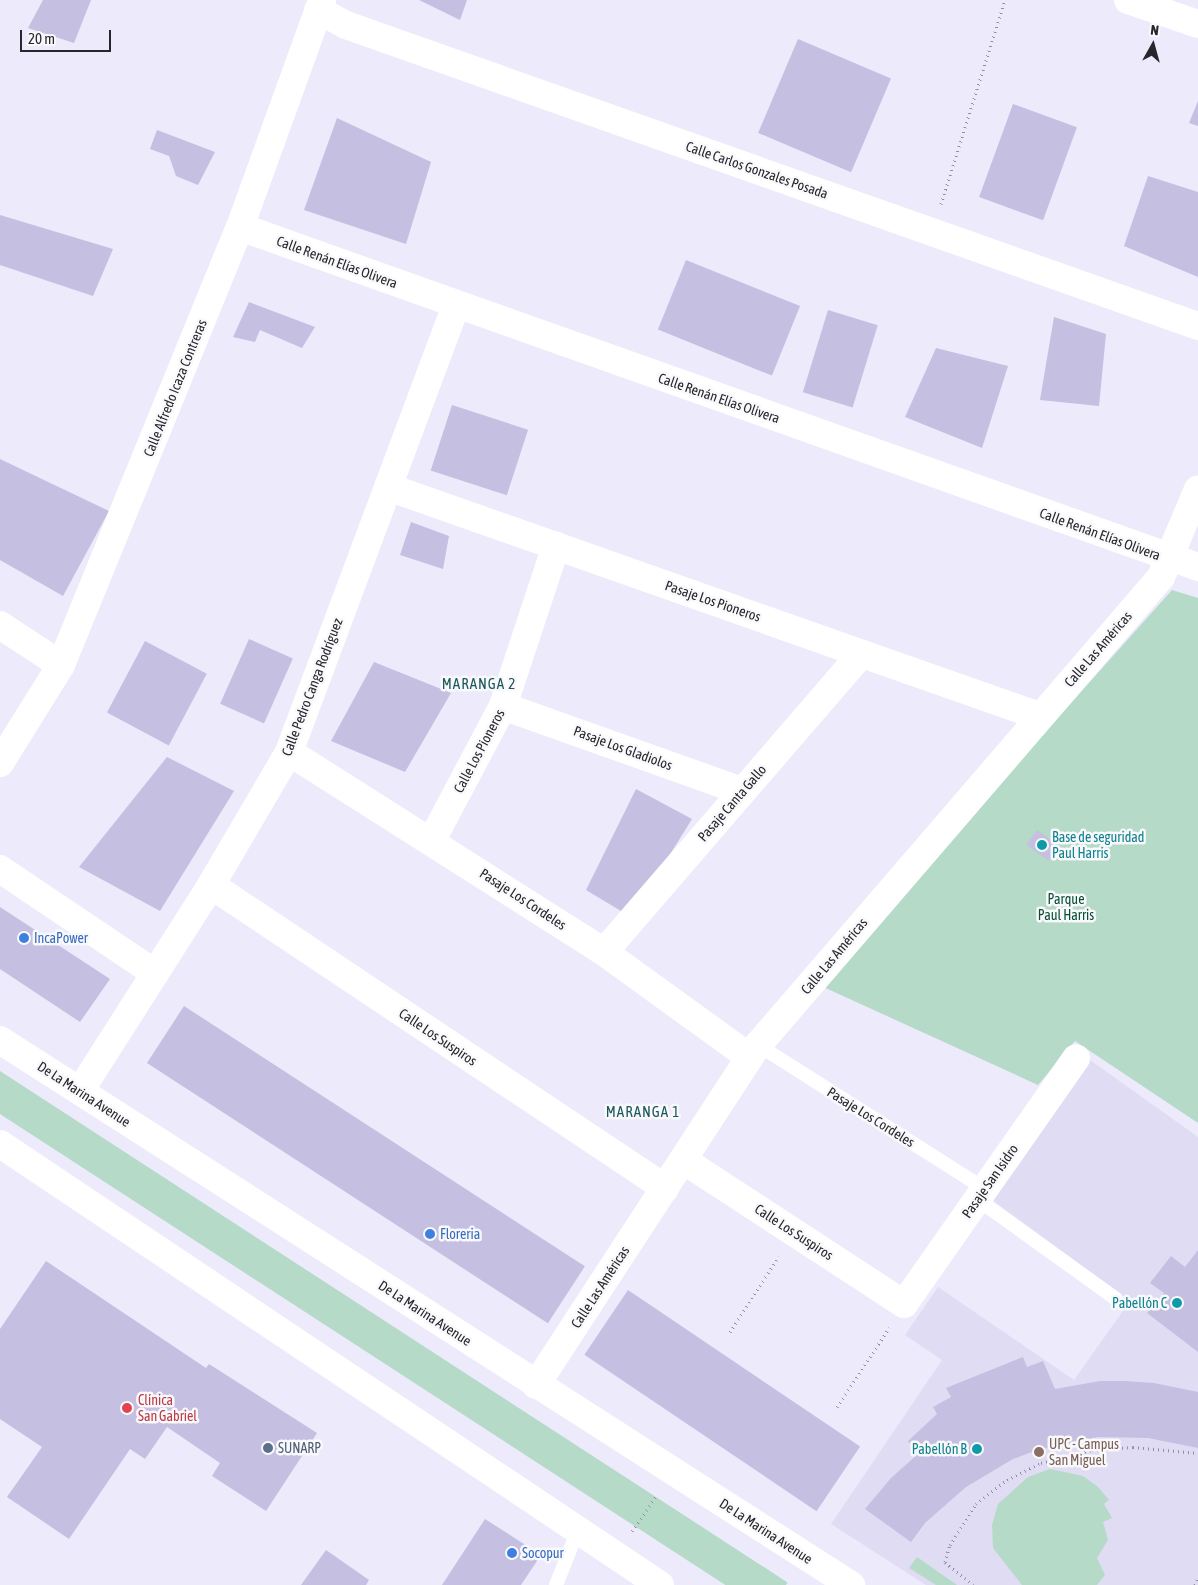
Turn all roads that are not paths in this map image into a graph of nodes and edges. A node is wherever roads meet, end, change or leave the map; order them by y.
1 (1128, 0) edge
2 (320, 5) edge
3 (1198, 24) edge
4 (240, 227) junction
5 (456, 305) junction
6 (1198, 326) edge
7 (388, 486) junction
8 (1198, 489) edge
9 (556, 546) junction
10 (1171, 559) junction
11 (1198, 567) edge
12 (0, 625) edge
13 (861, 654) junction
14 (61, 665) junction
15 (503, 706) junction
16 (1039, 716) junction
17 (289, 752) junction
18 (0, 763) edge
19 (742, 791) junction
20 (432, 840) junction
21 (0, 869) edge
22 (211, 886) junction
23 (604, 952) junction
24 (155, 973) junction
25 (0, 1040) edge
26 (754, 1051) junction
27 (1076, 1058) dead end
28 (80, 1091) junction
29 (0, 1144) edge
30 (683, 1160) junction
31 (665, 1188) junction
32 (981, 1194) junction
33 (1116, 1299) dead end
34 (904, 1304) joint
35 (536, 1384) junction
36 (578, 1530) junction
37 (556, 1585) edge
38 (660, 1585) edge
39 (851, 1585) edge

1 - 3 street
2 - 4 street, Calle Alfredo Icaza Contreras
2 - 6 street, Calle Carlos Gonzales Posada
4 - 5 street, Calle Renán Elías Olivera
4 - 14 street, Calle Alfredo Icaza Contreras
5 - 7 street, Calle Pedro Canga Rodríguez
5 - 10 street, Calle Renán Elías Olivera
7 - 9 street, Pasaje Los Pioneros
7 - 17 street, Calle Pedro Canga Rodríguez
8 - 10 street, Calle Las Américas
9 - 13 street, Pasaje Los Pioneros
9 - 15 street, Calle Los Pioneros
10 - 11 street, Calle Renán Elías Olivera
10 - 16 street, Calle Las Américas
12 - 14 street
13 - 16 street, Pasaje Los Pioneros
13 - 19 street, Pasaje Canta Gallo
14 - 18 street, Calle Alfredo Icaza Contreras
15 - 19 street, Pasaje Los Gladiolos
15 - 20 street, Calle Los Pioneros
16 - 26 street, Calle Las Américas
17 - 20 street, Pasaje Los Cordeles
17 - 22 street, Calle Pedro Canga Rodríguez
19 - 23 street, Pasaje Canta Gallo
20 - 23 street, Pasaje Los Cordeles
21 - 24 street
22 - 24 street, Calle Pedro Canga Rodríguez
22 - 31 street, Calle Los Suspiros
23 - 26 street, Pasaje Los Cordeles
24 - 28 street, Calle Pedro Canga Rodríguez
25 - 28 street, De La Marina Avenue
26 - 30 street, Calle Las Américas
26 - 32 lane, Pasaje Los Cordeles
27 - 32 street, Pasaje San Isidro
28 - 35 street, De La Marina Avenue
29 - 36 street
30 - 31 street, Calle Las Américas
30 - 34 street, Calle Los Suspiros
31 - 35 street, Calle Las Américas
32 - 33 lane, Pasaje Los Cordeles
32 - 34 street, Pasaje San Isidro
35 - 39 street, De La Marina Avenue
36 - 37 lane
36 - 38 street

